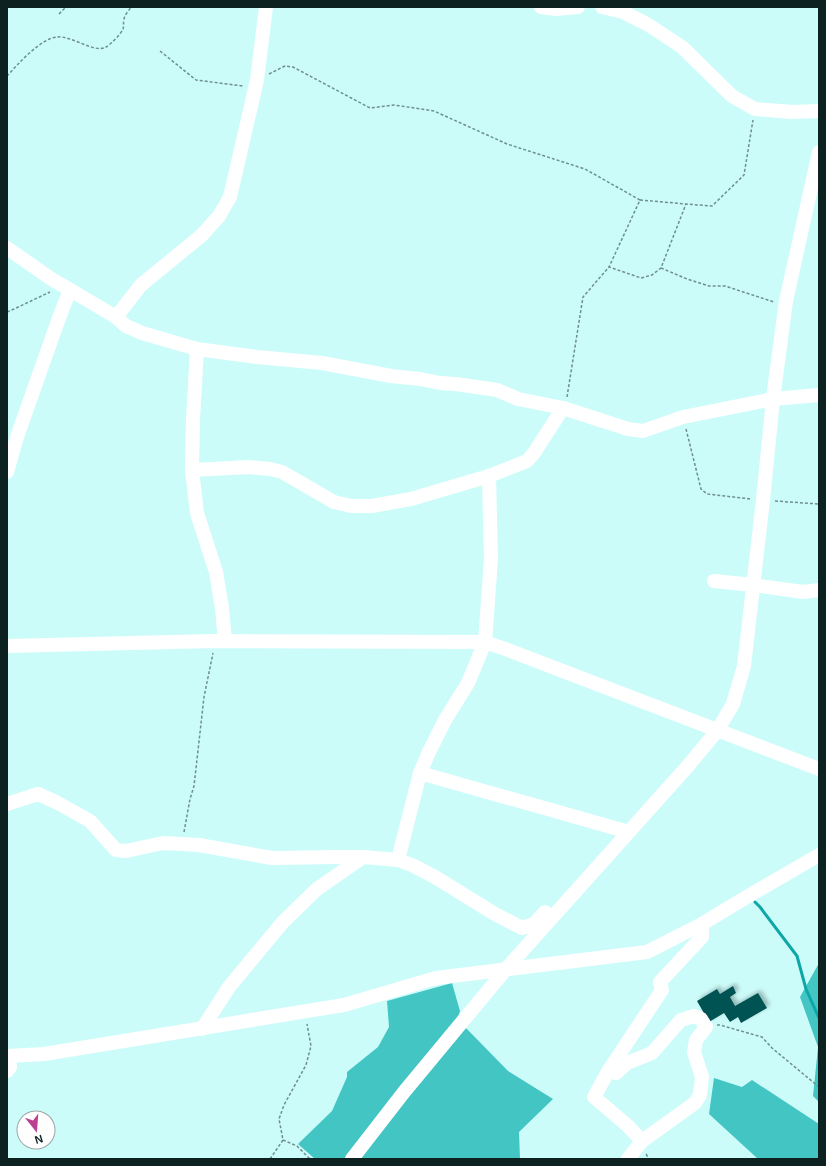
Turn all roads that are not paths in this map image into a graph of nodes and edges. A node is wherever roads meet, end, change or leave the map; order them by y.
1 (266, 7) edge
2 (541, 7) edge
3 (578, 7) edge
4 (602, 7) edge
5 (819, 111) edge
6 (819, 152) edge
7 (7, 248) edge
8 (70, 290) junction
9 (116, 317) junction
10 (197, 349) junction
11 (819, 395) edge
12 (772, 399) junction
13 (563, 408) junction
14 (192, 470) junction
15 (7, 472) edge
16 (489, 476) junction
17 (714, 581) dead end
18 (753, 585) junction
19 (819, 590) edge
20 (220, 641) junction
21 (485, 642) junction
22 (7, 646) edge
23 (717, 731) junction
24 (819, 769) edge
25 (420, 773) junction
26 (7, 804) edge
27 (629, 832) junction
28 (819, 855) edge
29 (363, 857) junction
30 (398, 860) junction
31 (583, 884) junction
32 (702, 924) junction
33 (506, 969) junction
34 (202, 1029) junction
35 (8, 1056) edge
36 (609, 1070) junction
37 (7, 1071) edge
38 (642, 1142) junction
39 (352, 1159) edge
40 (628, 1159) edge

1 - 9 street
2 - 3 street
4 - 5 street
6 - 12 street
7 - 8 street
8 - 9 street
8 - 15 street
9 - 10 street
10 - 13 street
10 - 14 street
11 - 12 street
12 - 13 street
12 - 18 street
13 - 16 street
14 - 16 street
14 - 20 street
16 - 21 street
17 - 18 street
18 - 19 street
18 - 23 street
20 - 21 street
20 - 22 street
21 - 23 street
21 - 25 street
23 - 24 street
23 - 27 street
25 - 27 street
25 - 30 street
26 - 29 street
27 - 31 street
28 - 32 street
29 - 30 street
29 - 34 street
30 - 31 street
31 - 33 street
32 - 33 street
32 - 36 street
33 - 34 street
33 - 39 street
34 - 35 street
35 - 37 street
36 - 38 street
36 - 38 street
38 - 40 street

